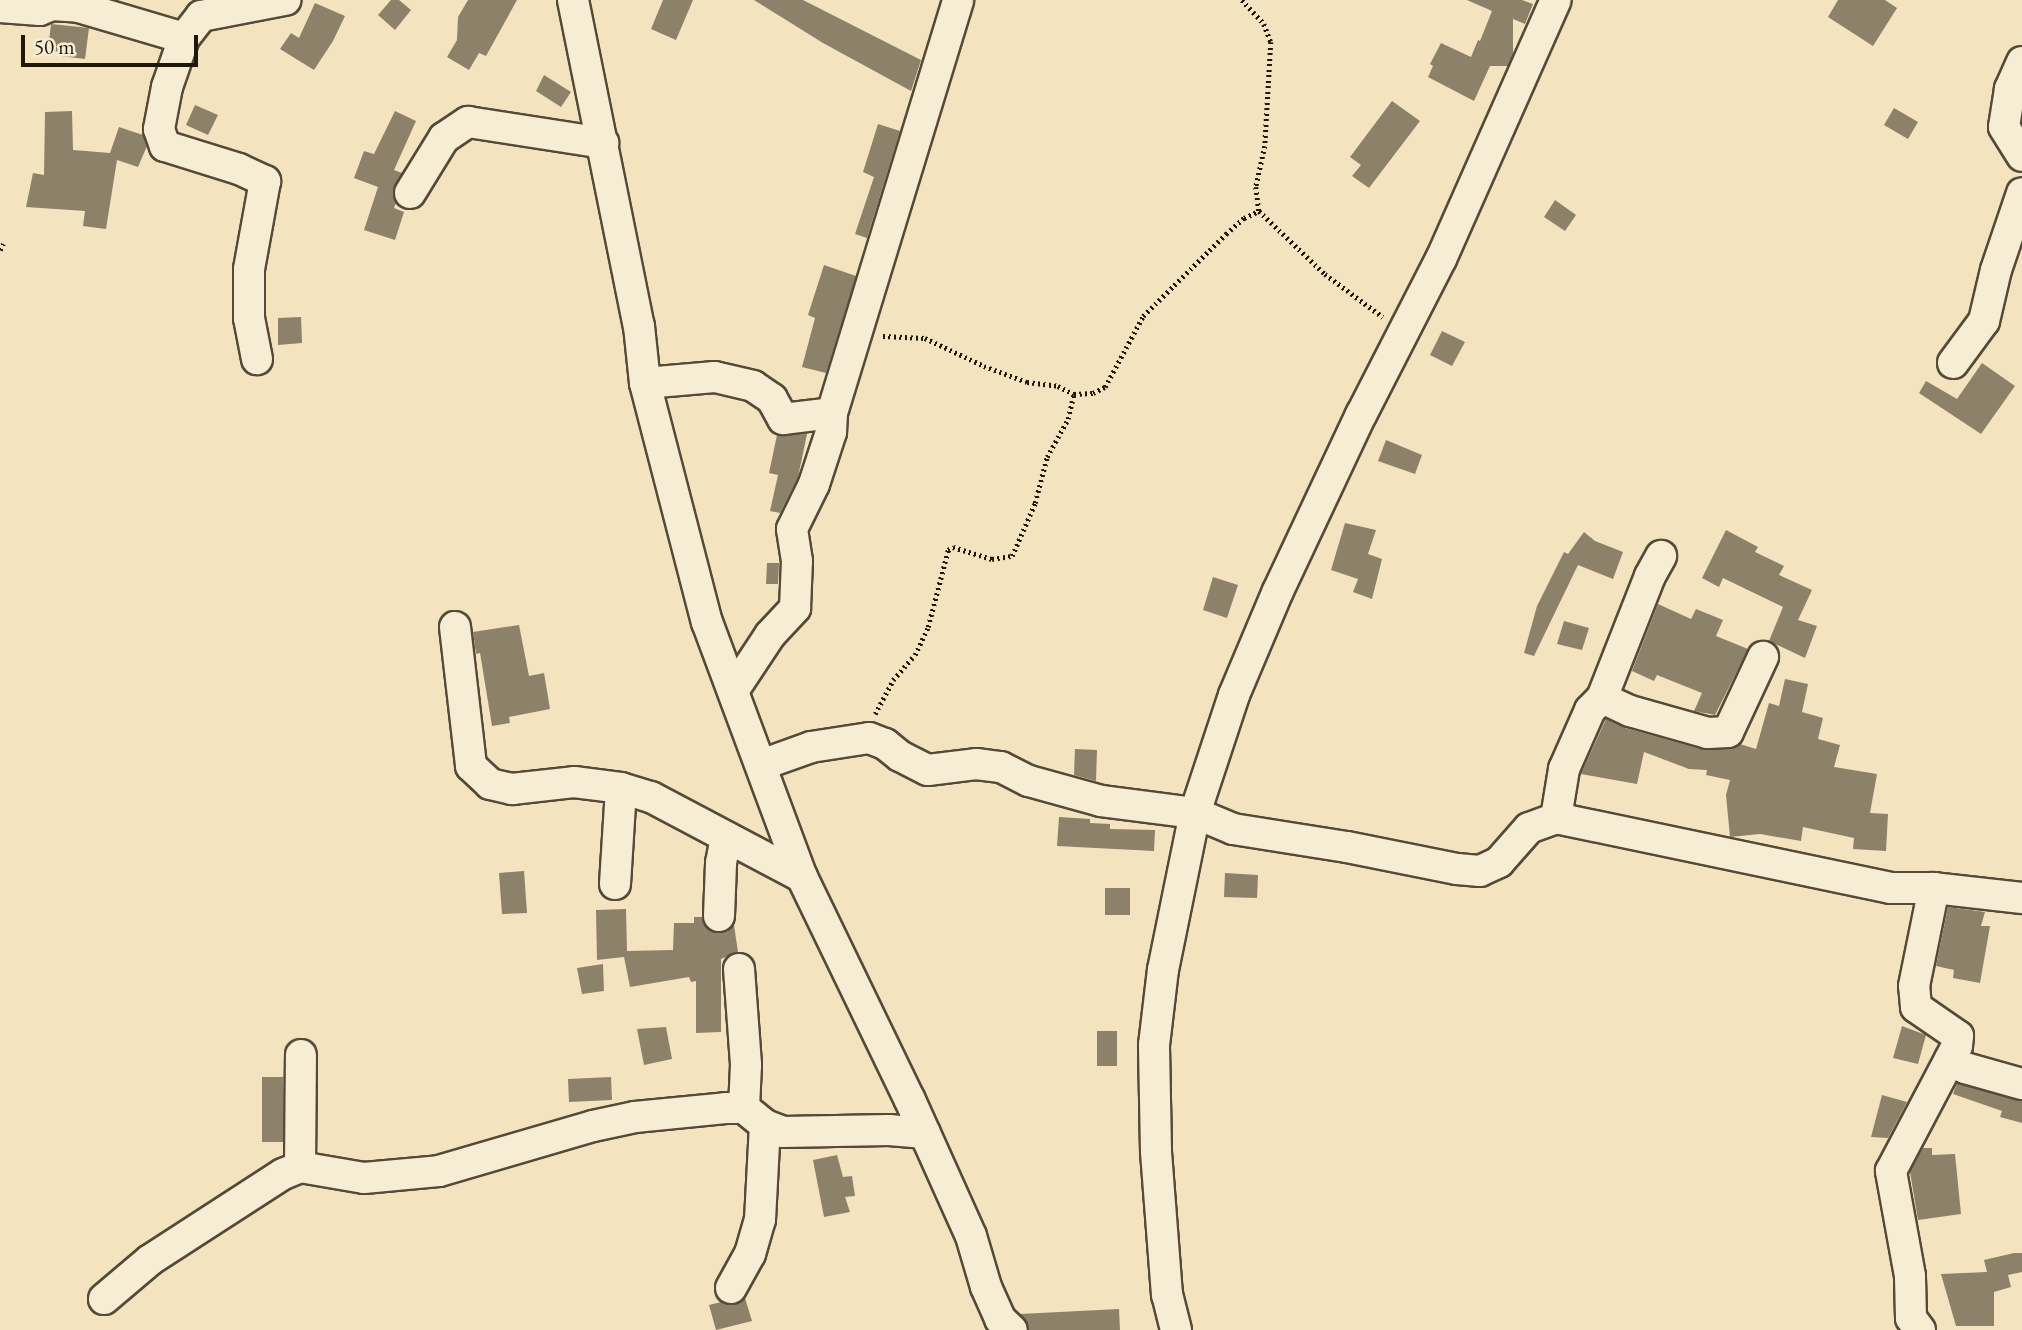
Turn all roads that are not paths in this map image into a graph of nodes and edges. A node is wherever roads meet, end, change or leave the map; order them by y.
1 (285, 0) edge
2 (573, 0) edge
3 (958, 0) edge
4 (1556, 0) edge
5 (0, 7) edge
6 (184, 38) junction
7 (2022, 62) edge
8 (603, 142) junction
9 (2022, 156) edge
10 (2022, 192) edge
11 (410, 193) dead end
12 (257, 359) dead end
13 (1953, 363) dead end
14 (645, 383) junction
15 (832, 413) junction
16 (1661, 556) dead end
17 (455, 627) dead end
18 (1763, 657) dead end
19 (733, 691) junction
20 (1602, 698) junction
21 (761, 765) junction
22 (621, 788) junction
23 (1195, 813) junction
24 (1556, 818) junction
25 (726, 837) junction
26 (802, 877) junction
27 (615, 884) dead end
28 (1934, 888) junction
29 (2022, 898) edge
30 (719, 916) dead end
31 (739, 969) dead end
32 (301, 1055) dead end
33 (1950, 1059) junction
34 (2022, 1084) edge
35 (754, 1117) junction
36 (925, 1133) junction
37 (300, 1167) junction
38 (731, 1289) dead end
39 (104, 1299) dead end
40 (1909, 1326) edge
41 (1012, 1330) edge
42 (1176, 1330) edge

1 - 6 street
2 - 8 street
3 - 15 street
4 - 23 street
5 - 6 street
6 - 12 street
7 - 9 street
8 - 11 street
8 - 14 street
10 - 13 street
14 - 15 street
14 - 19 street
15 - 19 street
16 - 20 street
17 - 22 street
18 - 20 street
19 - 21 street
20 - 24 street
21 - 23 street
21 - 26 street
22 - 25 street
22 - 27 street
23 - 24 street
23 - 42 street
24 - 28 street
25 - 26 street
25 - 30 street
26 - 36 street
28 - 29 street
28 - 33 street
31 - 35 street
32 - 37 street
33 - 34 street
33 - 40 street
35 - 36 street
35 - 37 street
35 - 38 street
36 - 41 street
37 - 39 street

